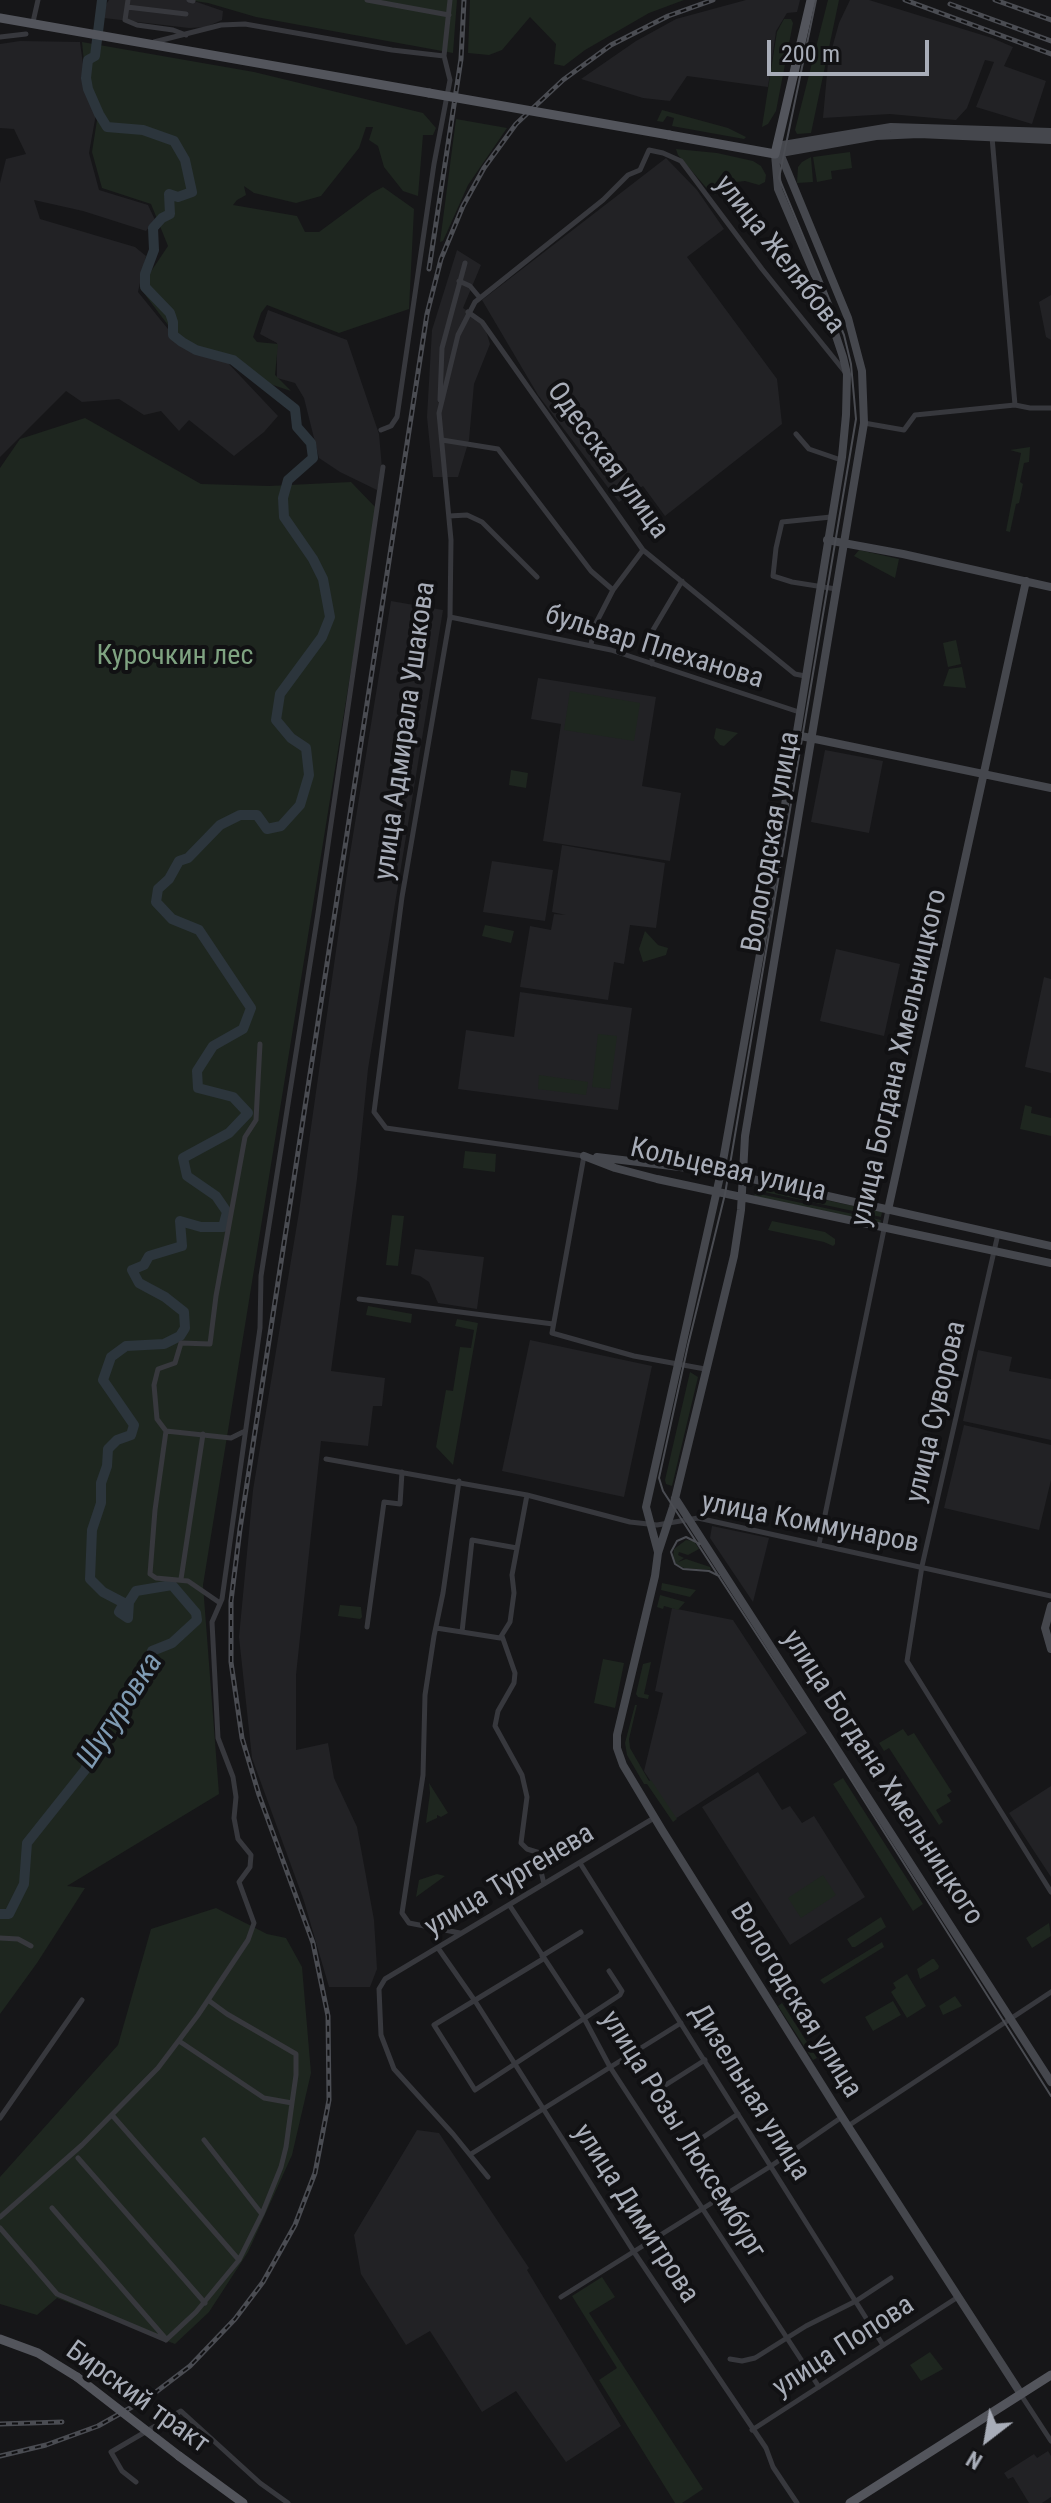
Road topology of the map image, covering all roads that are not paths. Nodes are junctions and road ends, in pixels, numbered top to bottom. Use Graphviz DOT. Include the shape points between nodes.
graph roads {
  1 [pos="38,0"];
  2 [pos="367,0"];
  3 [pos="450,0"];
  4 [pos="811,0"];
  5 [pos="127,4"];
  6 [pos="186,14"];
  7 [pos="449,15"];
  8 [pos="0,18"];
  9 [pos="32,23"];
  10 [pos="26,34"];
  11 [pos="186,35"];
  12 [pos="0,37"];
  13 [pos="147,43"];
  14 [pos="444,56"];
  15 [pos="1051,132"];
  16 [pos="992,137"];
  17 [pos="1051,140"];
  18 [pos="778,151"];
  19 [pos="465,263"];
  20 [pos="459,281"];
  21 [pos="480,298"];
  22 [pos="468,312"];
  23 [pos="847,374"];
  24 [pos="1015,405"];
  25 [pos="1051,408"];
  26 [pos="439,413"];
  27 [pos="864,423"];
  28 [pos="381,430"];
  29 [pos="796,434"];
  30 [pos="442,440"];
  31 [pos="841,460"];
  32 [pos="383,467"];
  33 [pos="449,516"];
  34 [pos="831,517"];
  35 [pos="827,540"];
  36 [pos="844,543"];
  37 [pos="643,550"];
  38 [pos="537,577"];
  39 [pos="682,581"];
  40 [pos="1026,581"];
  41 [pos="819,586"];
  42 [pos="1051,587"];
  43 [pos="836,589"];
  44 [pos="613,590"];
  45 [pos="450,617"];
  46 [pos="591,645"];
  47 [pos="652,664"];
  48 [pos="805,676"];
  49 [pos="800,708"];
  50 [pos="796,735"];
  51 [pos="812,738"];
  52 [pos="985,773"];
  53 [pos="1051,788"];
  54 [pos="260,1044"];
  55 [pos="374,1112"];
  56 [pos="584,1156"];
  57 [pos="721,1172"];
  58 [pos="741,1177"];
  59 [pos="717,1192"];
  60 [pos="740,1197"];
  61 [pos="888,1210"];
  62 [pos="884,1228"];
  63 [pos="998,1234"];
  64 [pos="1051,1246"];
  65 [pos="993,1250"];
  66 [pos="1051,1263"];
  67 [pos="359,1299"];
  68 [pos="553,1324"];
  69 [pos="677,1365"];
  70 [pos="705,1369"];
  71 [pos="166,1431"];
  72 [pos="245,1431"];
  73 [pos="203,1434"];
  74 [pos="326,1459"];
  75 [pos="402,1472"];
  76 [pos="459,1481"];
  77 [pos="527,1495"];
  78 [pos="675,1498"];
  79 [pos="688,1518"];
  80 [pos="668,1524"];
  81 [pos="650,1525"];
  82 [pos="819,1544"];
  83 [pos="517,1548"];
  84 [pos="658,1553"];
  85 [pos="922,1566"];
  86 [pos="181,1579"];
  87 [pos="1051,1596"];
  88 [pos="220,1603"];
  89 [pos="1051,1606"];
  90 [pos="367,1627"];
  91 [pos="436,1628"];
  92 [pos="462,1632"];
  93 [pos="502,1636"];
  94 [pos="1051,1649"];
  95 [pos="655,1817"];
  96 [pos="580,1863"];
  97 [pos="544,1884"];
  98 [pos="1051,1892"];
  99 [pos="510,1906"];
  100 [pos="581,1932"];
  101 [pos="461,1934"];
  102 [pos="0,1938"];
  103 [pos="31,1946"];
  104 [pos="438,1948"];
  105 [pos="542,1958"];
  106 [pos="609,1971"];
  107 [pos="1051,1992"];
  108 [pos="82,2000"];
  109 [pos="208,2000"];
  110 [pos="475,2001"];
  111 [pos="1011,2018"];
  112 [pos="585,2020"];
  113 [pos="681,2023"];
  114 [pos="178,2041"];
  115 [pos="705,2060"];
  116 [pos="513,2063"];
  117 [pos="610,2067"];
  118 [pos="1051,2082"];
  119 [pos="664,2086"];
  120 [pos="292,2103"];
  121 [pos="544,2109"];
  122 [pos="738,2114"];
  123 [pos="112,2115"];
  124 [pos="842,2117"];
  125 [pos="0,2118"];
  126 [pos="848,2126"];
  127 [pos="702,2138"];
  128 [pos="204,2140"];
  129 [pos="471,2154"];
  130 [pos="78,2158"];
  131 [pos="771,2166"];
  132 [pos="488,2177"];
  133 [pos="52,2208"];
  134 [pos="704,2208"];
  135 [pos="262,2214"];
  136 [pos="0,2217"];
  137 [pos="0,2228"];
  138 [pos="634,2252"];
  139 [pos="239,2260"];
  140 [pos="891,2278"];
  141 [pos="561,2297"];
  142 [pos="958,2297"];
  143 [pos="856,2301"];
  144 [pos="205,2303"];
  145 [pos="787,2338"];
  146 [pos="0,2339"];
  147 [pos="166,2340"];
  148 [pos="883,2345"];
  149 [pos="730,2359"];
  150 [pos="1051,2375"];
  151 [pos="819,2387"];
  152 [pos="1021,2394"];
  153 [pos="752,2430"];
  154 [pos="1051,2441"];
  155 [pos="136,2482"];
  156 [pos="243,2503"];
  157 [pos="288,2503"];
  158 [pos="797,2503"];
  159 [pos="850,2503"];
  1 -- 9 [label="street"];
  2 -- 7 [label="street"];
  3 -- 7 [label="street"];
  4 -- 18 [label="main road, Вологодская улица"];
  5 -- 6 [label="street"];
  5 -- 11 [label="street" via="125,20"];
  7 -- 14 [label="street"];
  8 -- 9 [label="main road"];
  9 -- 13 [label="main road"];
  10 -- 12 [label="street"];
  11 -- 13 [label="street"];
  11 -- 14 [label="street" via="245,24"];
  13 -- 18 [label="main road, bridge"];
  14 -- 28 [label="street" via="450,80 397,417"];
  15 -- 18 [label="main road" via="891,127"];
  16 -- 17 [label="main road"];
  16 -- 18 [label="main road" via="876,136"];
  16 -- 24 [label="street"];
  18 -- 23 [label="main road, Вологодская улица" via="778,189 835,328"];
  18 -- 27 [label="main road, Вологодская улица" via="848,318 862,371"];
  19 -- 20 [label="street"];
  20 -- 21 [label="street"];
  20 -- 26 [label="street" via="442,348"];
  21 -- 22 [label="street"];
  21 -- 23 [label="street, улица Желябова" via="640,170 649,150 681,161"];
  22 -- 26 [label="street, улица Адмирала Ушакова"];
  22 -- 37 [label="street, Одесская улица" via="482,322"];
  23 -- 31 [label="main road, Вологодская улица"];
  24 -- 25 [label="street"];
  24 -- 27 [label="street" via="915,415 904,430"];
  26 -- 30 [label="street, улица Адмирала Ушакова"];
  27 -- 36 [label="main road, Вологодская улица"];
  29 -- 31 [label="street" via="809,449"];
  30 -- 33 [label="street, улица Адмирала Ушакова"];
  30 -- 44 [label="street" via="498,449 591,571"];
  31 -- 34 [label="main road, Вологодская улица"];
  32 -- 72 [label="street" via="261,1276 260,1328"];
  33 -- 38 [label="street" via="467,515 482,522"];
  33 -- 45 [label="street, улица Адмирала Ушакова"];
  34 -- 35 [label="main road, Вологодская улица"];
  34 -- 41 [label="street" via="782,522 776,548 773,576"];
  35 -- 36 [label="main road"];
  35 -- 41 [label="main road, Вологодская улица"];
  36 -- 40 [label="main road"];
  36 -- 43 [label="main road, Вологодская улица"];
  37 -- 39 [label="street, Одесская улица"];
  37 -- 44 [label="street"];
  39 -- 47 [label="street" via="653,630"];
  39 -- 48 [label="street, Одесская улица" via="795,674"];
  40 -- 42 [label="main road"];
  40 -- 52 [label="main road, улица Богдана Хмельницкого"];
  41 -- 43 [label="street"];
  41 -- 48 [label="main road, Вологодская улица"];
  43 -- 51 [label="main road, Вологодская улица"];
  44 -- 46 [label="street"];
  45 -- 46 [label="street, бульвар Плеханова"];
  45 -- 55 [label="street, улица Адмирала Ушакова" via="402,897"];
  46 -- 47 [label="street, бульвар Плеханова"];
  47 -- 49 [label="street, бульвар Плеханова"];
  48 -- 49 [label="main road, Вологодская улица"];
  49 -- 50 [label="main road, Вологодская улица"];
  50 -- 51 [label="main road"];
  50 -- 57 [label="main road, Вологодская улица"];
  51 -- 52 [label="main road"];
  51 -- 58 [label="main road, Вологодская улица"];
  52 -- 53 [label="main road"];
  52 -- 61 [label="main road, улица Богдана Хмельницкого"];
  54 -- 71 [label="street" via="256,1120 245,1137 210,1344 181,1343 175,1363 156,1372 155,1409"];
  55 -- 56 [label="street, Кольцевая улица" via="386,1128"];
  56 -- 57 [label="main road, Кольцевая улица"];
  56 -- 59 [label="main road, Кольцевая улица"];
  56 -- 68 [label="street"];
  57 -- 58 [label="main road, Кольцевая улица"];
  57 -- 59 [label="main road, Вологодская улица"];
  58 -- 60 [label="main road, Вологодская улица"];
  58 -- 61 [label="main road, Кольцевая улица"];
  59 -- 60 [label="main road, Кольцевая улица"];
  59 -- 69 [label="main road, Вологодская улица"];
  60 -- 62 [label="main road, Кольцевая улица"];
  60 -- 70 [label="main road, Вологодская улица" via="734,1256"];
  61 -- 62 [label="street, улица Богдана Хмельницкого"];
  61 -- 63 [label="main road, Кольцевая улица"];
  62 -- 65 [label="main road, Кольцевая улица"];
  62 -- 82 [label="street, улица Богдана Хмельницкого"];
  63 -- 64 [label="main road, Кольцевая улица"];
  63 -- 65 [label="street, улица Суворова"];
  65 -- 66 [label="main road, Кольцевая улица"];
  65 -- 85 [label="street, улица Суворова"];
  67 -- 68 [label="street"];
  68 -- 69 [label="street" via="552,1333"];
  69 -- 70 [label="street"];
  69 -- 81 [label="main road, Вологодская улица" via="646,1507"];
  70 -- 78 [label="main road, Вологодская улица"];
  71 -- 73 [label="street"];
  71 -- 86 [label="street" via="150,1570 156,1578"];
  72 -- 73 [label="street" via="231,1438"];
  72 -- 88 [label="street"];
  73 -- 86 [label="street"];
  74 -- 75 [label="street, улица Коммунаров"];
  75 -- 76 [label="street, улица Коммунаров"];
  75 -- 90 [label="street" via="400,1504 384,1502"];
  76 -- 77 [label="street, улица Коммунаров"];
  76 -- 91 [label="street"];
  77 -- 81 [label="street, улица Коммунаров"];
  77 -- 83 [label="street"];
  78 -- 79 [label="main road, улица Богдана Хмельницкого"];
  78 -- 80 [label="main road, Вологодская улица"];
  79 -- 80 [label="street, улица Коммунаров"];
  79 -- 82 [label="street, улица Коммунаров"];
  79 -- 111 [label="main road, улица Богдана Хмельницкого"];
  80 -- 81 [label="street, улица Коммунаров"];
  80 -- 84 [label="main road, Вологодская улица"];
  81 -- 84 [label="main road, Вологодская улица"];
  82 -- 85 [label="street, улица Коммунаров"];
  83 -- 92 [label="street" via="472,1540"];
  83 -- 93 [label="street" via="510,1622"];
  84 -- 95 [label="main road, Вологодская улица" via="617,1735 623,1765"];
  85 -- 87 [label="street, улица Коммунаров"];
  85 -- 98 [label="street, улица Суворова" via="907,1661"];
  86 -- 88 [label="street"];
  88 -- 109 [label="street" via="211,1632 218,1738 233,1777 238,1839 251,1855 239,1882 254,1923"];
  89 -- 94 [label="main road" via="1045,1628"];
  91 -- 92 [label="street"];
  91 -- 101 [label="street" via="425,1695 423,1775 402,1913 409,1923"];
  92 -- 93 [label="street"];
  93 -- 97 [label="street" via="515,1673 495,1726 522,1775 527,1797 521,1843 540,1853"];
  95 -- 96 [label="street, улица Тургенева"];
  95 -- 124 [label="main road, Вологодская улица"];
  96 -- 97 [label="street, улица Тургенева"];
  96 -- 113 [label="street, Дизельная улица"];
  97 -- 99 [label="street, улица Тургенева"];
  99 -- 101 [label="street, улица Тургенева"];
  99 -- 105 [label="street, улица Розы Люксембург"];
  100 -- 105 [label="street"];
  101 -- 104 [label="street, улица Тургенева"];
  102 -- 103 [label="street"];
  104 -- 110 [label="street, улица Димитрова"];
  104 -- 129 [label="street, улица Тургенева" via="385,1979 379,1989 381,2035 394,2069"];
  105 -- 110 [label="street"];
  105 -- 112 [label="street, улица Розы Люксембург"];
  106 -- 112 [label="street" via="622,1991"];
  107 -- 111 [label="street"];
  108 -- 125 [label="street"];
  109 -- 114 [label="street"];
  109 -- 120 [label="street" via="296,2054"];
  110 -- 116 [label="street, улица Димитрова"];
  110 -- 116 [label="street" via="434,2025 475,2090"];
  111 -- 118 [label="main road, улица Богдана Хмельницкого"];
  111 -- 126 [label="street"];
  112 -- 116 [label="street"];
  112 -- 117 [label="street, улица Розы Люксембург"];
  113 -- 115 [label="street, Дизельная улица"];
  113 -- 117 [label="street"];
  114 -- 120 [label="street" via="264,2098"];
  114 -- 123 [label="street"];
  115 -- 119 [label="street"];
  115 -- 122 [label="street, Дизельная улица"];
  116 -- 121 [label="street, улица Димитрова"];
  117 -- 121 [label="street"];
  117 -- 134 [label="street, улица Розы Люксембург"];
  120 -- 135 [label="street" via="286,2147"];
  121 -- 129 [label="street"];
  121 -- 138 [label="street, улица Димитрова"];
  122 -- 127 [label="street"];
  122 -- 131 [label="street, Дизельная улица"];
  123 -- 136 [label="street"];
  123 -- 139 [label="street"];
  124 -- 126 [label="main road, Вологодская улица"];
  124 -- 131 [label="street"];
  126 -- 142 [label="main road, Вологодская улица"];
  128 -- 135 [label="street"];
  129 -- 132 [label="street"];
  130 -- 144 [label="street"];
  131 -- 134 [label="street"];
  131 -- 143 [label="street, Дизельная улица"];
  133 -- 147 [label="street"];
  134 -- 138 [label="street"];
  134 -- 145 [label="street, улица Розы Люксембург"];
  135 -- 139 [label="street"];
  137 -- 147 [label="street" via="57,2294"];
  138 -- 141 [label="street"];
  138 -- 153 [label="street, улица Димитрова"];
  139 -- 144 [label="street"];
  140 -- 143 [label="street"];
  142 -- 148 [label="street, улица Попова"];
  142 -- 152 [label="main road, Вологодская улица"];
  143 -- 145 [label="street"];
  143 -- 148 [label="street, Дизельная улица"];
  144 -- 147 [label="street"];
  145 -- 149 [label="street" via="755,2358"];
  145 -- 151 [label="street, улица Розы Люксембург"];
  146 -- 156 [label="main road, Бирский тракт, bridge" via="38,2353 77,2377"];
  148 -- 151 [label="street, улица Попова"];
  150 -- 152 [label="main road"];
  151 -- 153 [label="street, улица Попова"];
  152 -- 154 [label="street, Вологодская улица"];
  152 -- 159 [label="main road"];
  153 -- 158 [label="street, улица Димитрова"];
  155 -- 157 [label="street" via="111,2452 181,2411"];
}
